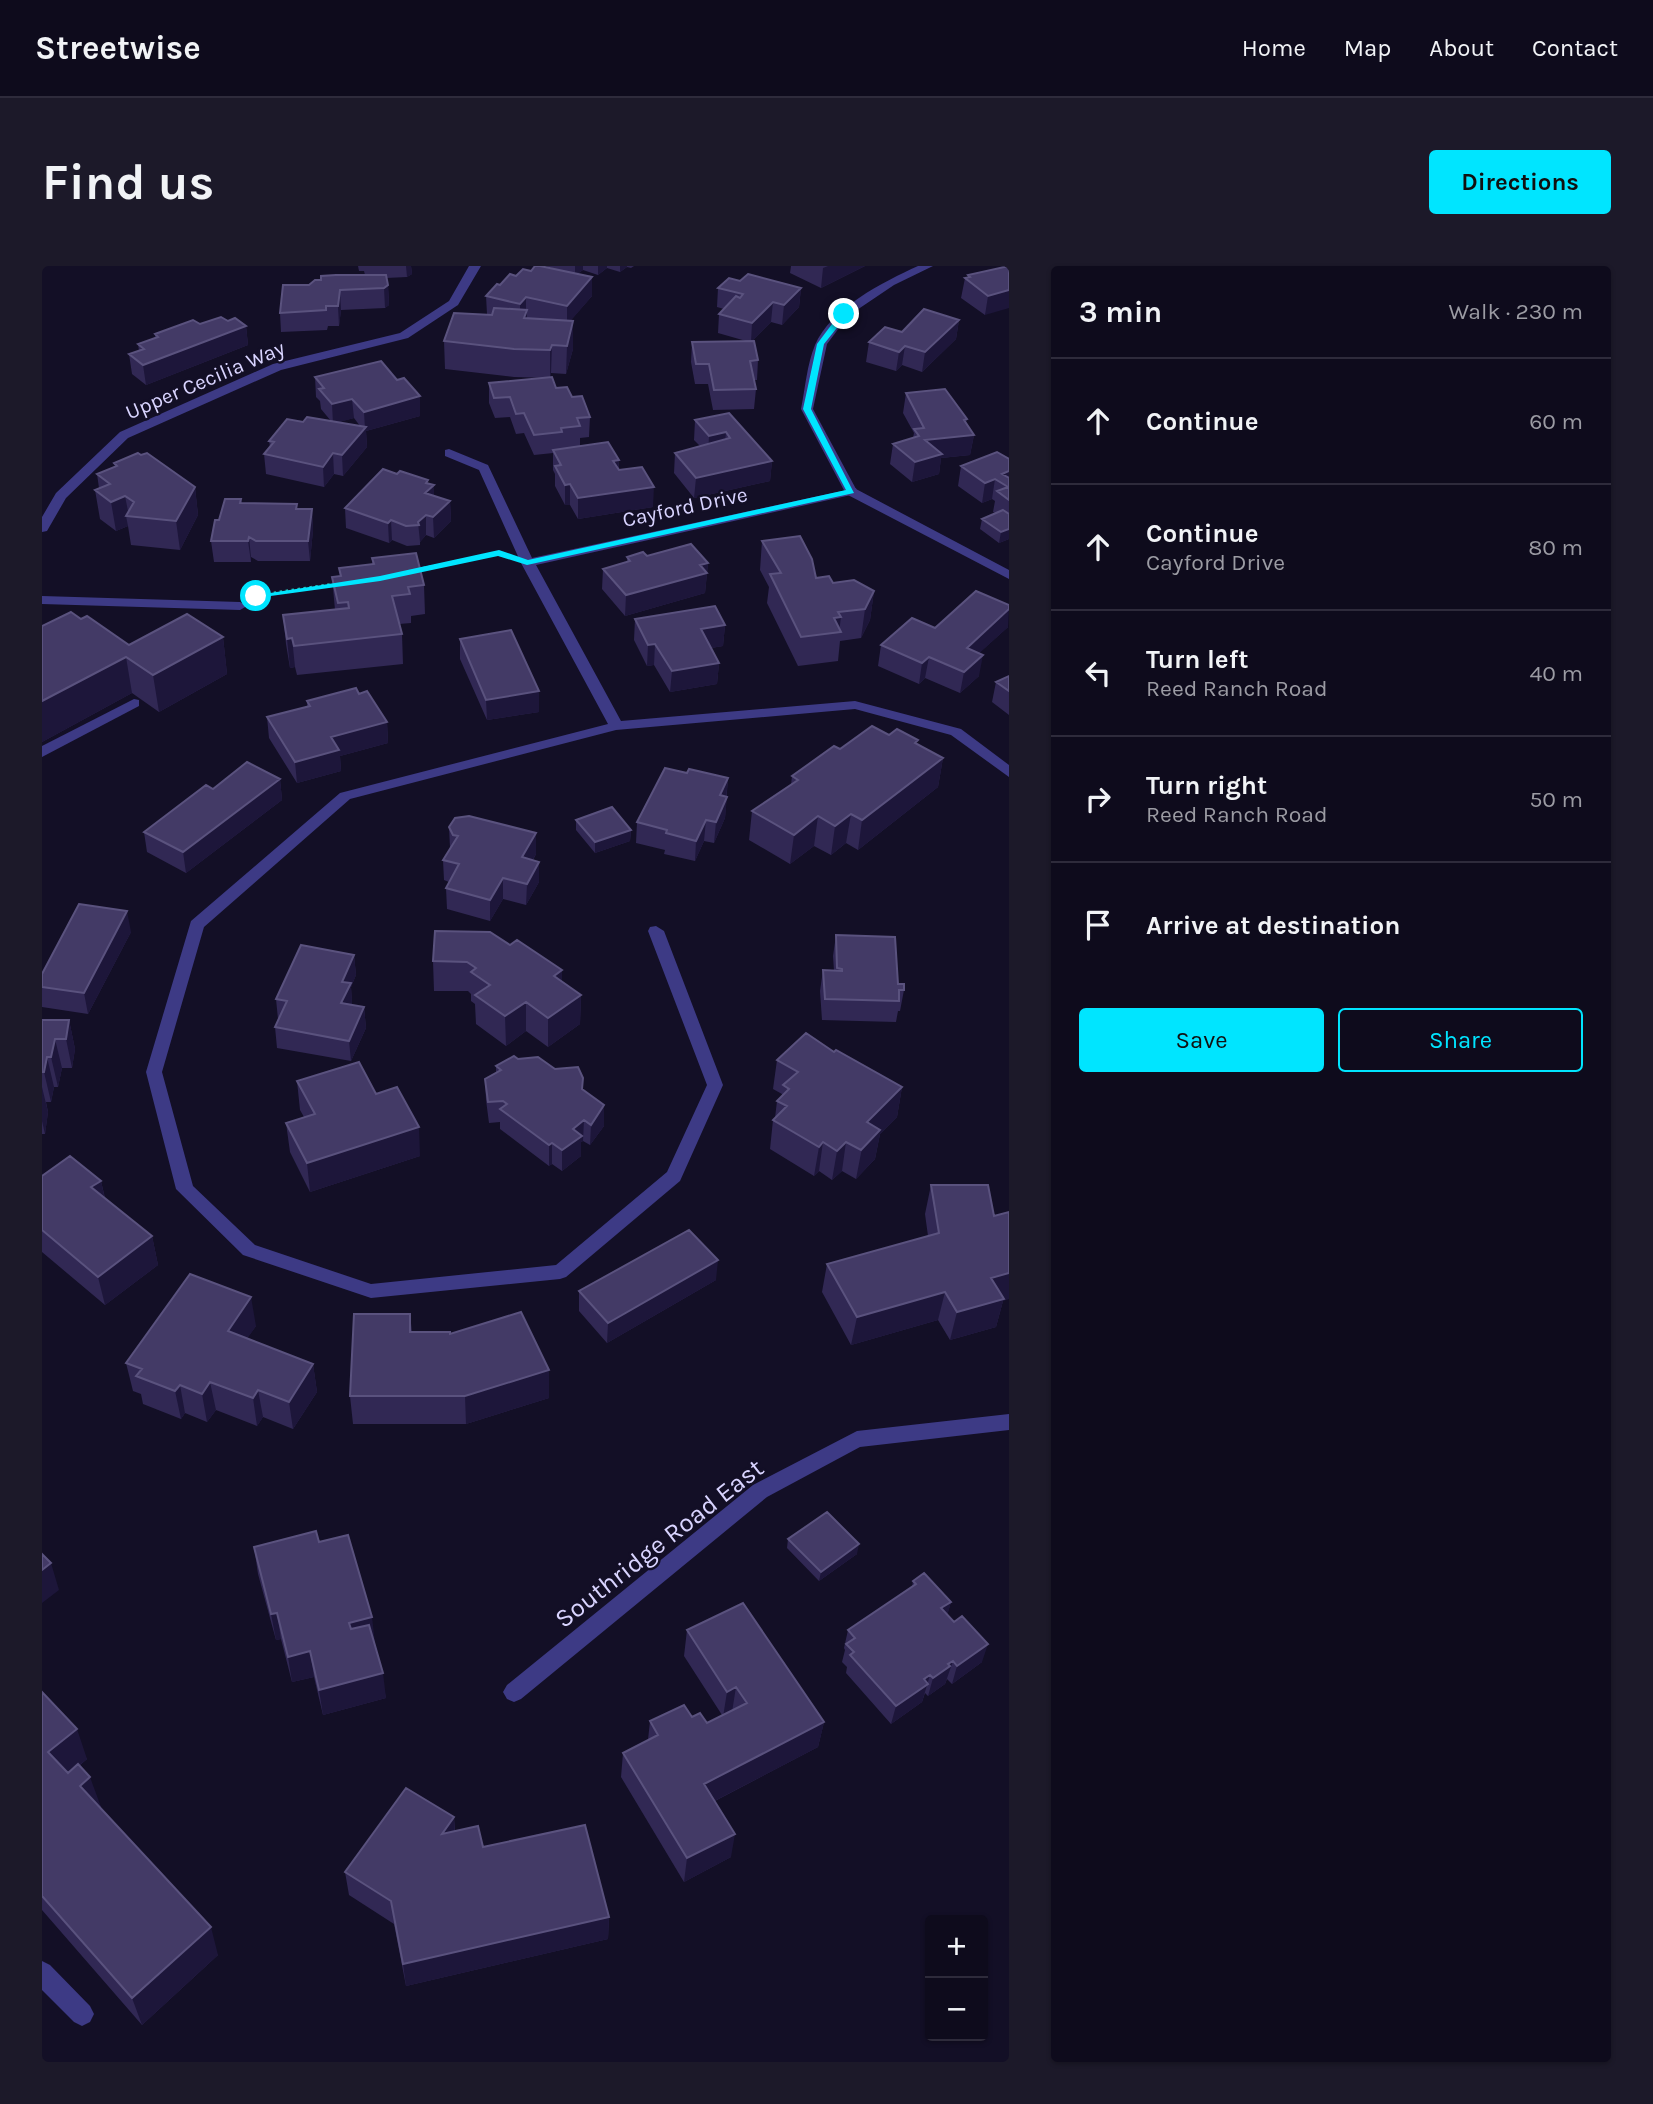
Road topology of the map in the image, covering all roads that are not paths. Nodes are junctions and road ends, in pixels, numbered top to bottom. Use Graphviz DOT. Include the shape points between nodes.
graph roads {
  1 [pos="475,266"];
  2 [pos="927,266"];
  3 [pos="449,453"];
  4 [pos="851,491"];
  5 [pos="42,528"];
  6 [pos="527,563"];
  7 [pos="1009,575"];
  8 [pos="42,600"];
  9 [pos="240,606"];
  10 [pos="134,703"];
  11 [pos="616,726"];
  12 [pos="42,752"];
  13 [pos="1009,772"];
  14 [pos="656,931"];
  15 [pos="1009,1422"];
  16 [pos="514,1692"];
  17 [pos="42,1973"];
  18 [pos="82,2014"];
  1 -- 5 [label="street, Upper Cecilia Way" via="454,303 404,336 277,367 124,435 61,496"];
  2 -- 4 [label="street" via="890,283 844,314 821,344 807,409"];
  3 -- 6 [label="street" via="484,468"];
  4 -- 6 [label="street, Cayford Drive"];
  4 -- 7 [label="street"];
  6 -- 11 [label="street"];
  8 -- 9 [label="street"];
  10 -- 12 [label="street"];
  11 -- 13 [label="street" via="855,705 956,732"];
  11 -- 14 [label="street" via="345,796 197,925 154,1072 186,1189 249,1250 371,1291 560,1272 674,1176 715,1085"];
  15 -- 16 [label="street, Southridge Road East" via="857,1439 760,1491"];
  17 -- 18 [label="street"];
}
